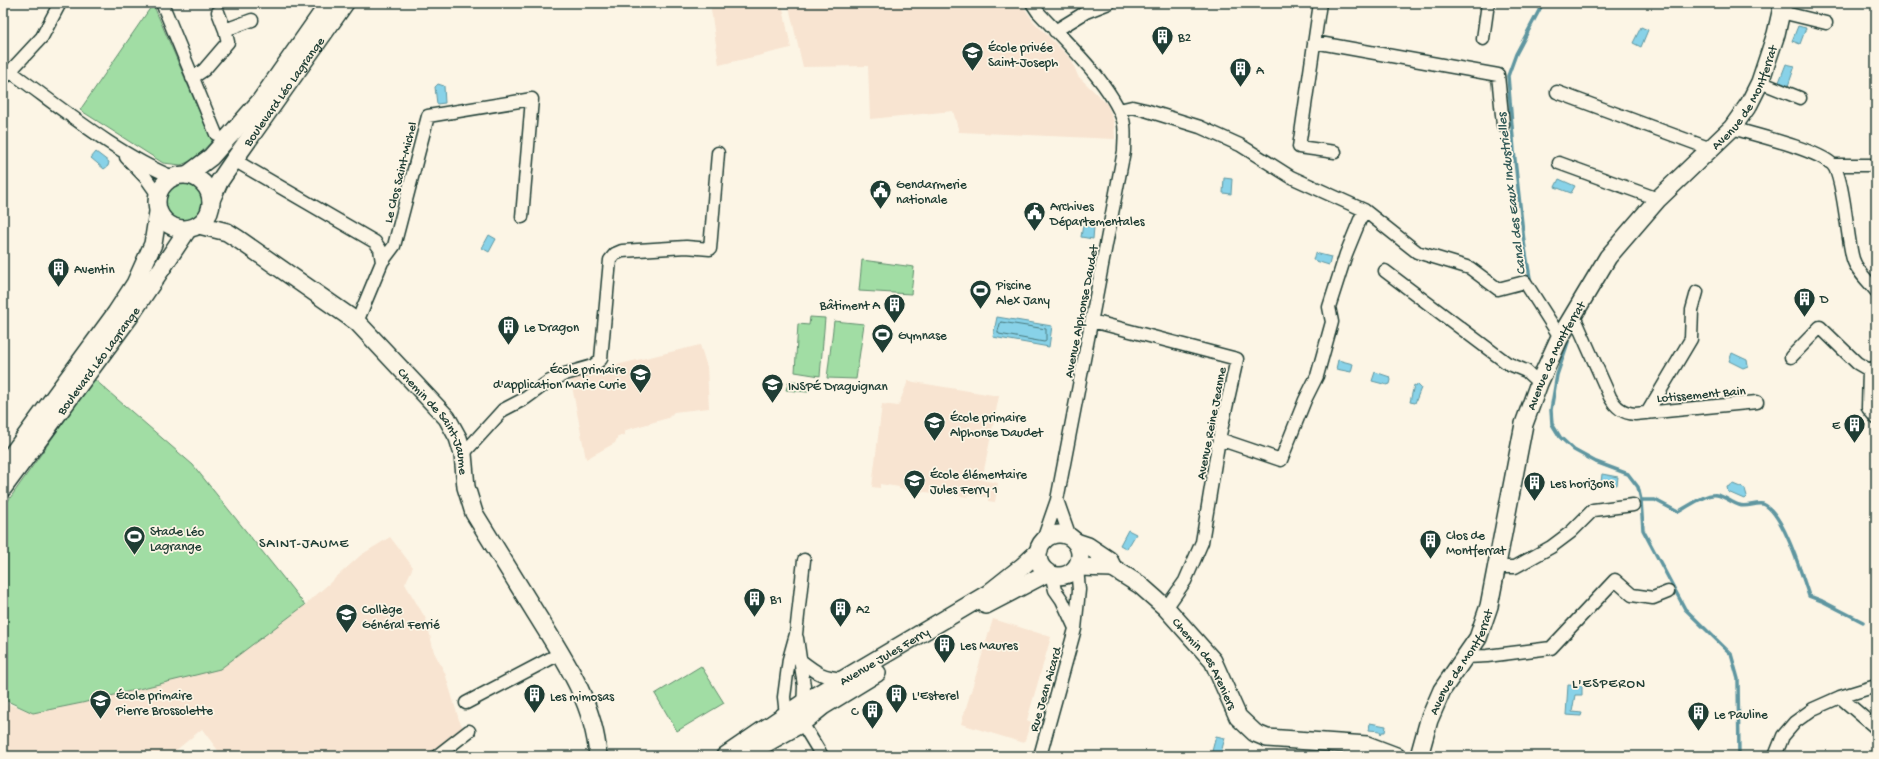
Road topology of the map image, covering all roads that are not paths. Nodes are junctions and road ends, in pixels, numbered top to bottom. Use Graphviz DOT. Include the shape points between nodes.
graph roads {
  1 [pos="60,3"];
  2 [pos="162,3"];
  3 [pos="329,3"];
  4 [pos="345,3"];
  5 [pos="1032,3"];
  6 [pos="1109,3"];
  7 [pos="1320,3"];
  8 [pos="1488,3"];
  9 [pos="1782,7"];
  10 [pos="218,12"];
  11 [pos="252,20"];
  12 [pos="1826,23"];
  13 [pos="225,30"];
  14 [pos="1055,30"];
  15 [pos="1483,39"];
  16 [pos="1314,42"];
  17 [pos="7,76"];
  18 [pos="192,78"];
  19 [pos="1760,82"];
  20 [pos="1557,92"];
  21 [pos="1800,98"];
  22 [pos="1119,110"];
  23 [pos="1503,126"];
  24 [pos="1732,128"];
  25 [pos="216,134"];
  26 [pos="115,146"];
  27 [pos="1711,149"];
  28 [pos="1335,152"];
  29 [pos="718,153"];
  30 [pos="234,160"];
  31 [pos="1559,163"];
  32 [pos="1833,165"];
  33 [pos="1876,165"];
  34 [pos="180,176"];
  35 [pos="158,195"];
  36 [pos="1658,199"];
  37 [pos="211,202"];
  38 [pos="1364,210"];
  39 [pos="158,212"];
  40 [pos="522,217"];
  41 [pos="194,227"];
  42 [pos="238,239"];
  43 [pos="382,262"];
  44 [pos="1385,271"];
  45 [pos="1876,291"];
  46 [pos="1697,292"];
  47 [pos="1092,321"];
  48 [pos="357,322"];
  49 [pos="1565,328"];
  50 [pos="1791,357"];
  51 [pos="1872,368"];
  52 [pos="1539,383"];
  53 [pos="1757,402"];
  54 [pos="1647,412"];
  55 [pos="1876,418"];
  56 [pos="1220,439"];
  57 [pos="463,454"];
  58 [pos="3,467"];
  59 [pos="3,488"];
  60 [pos="1057,500"];
  61 [pos="1633,505"];
  62 [pos="1073,539"];
  63 [pos="1040,547"];
  64 [pos="804,560"];
  65 [pos="1077,567"];
  66 [pos="1497,567"];
  67 [pos="1114,568"];
  68 [pos="1051,579"];
  69 [pos="1668,592"];
  70 [pos="1166,608"];
  71 [pos="1075,629"];
  72 [pos="796,634"];
  73 [pos="561,653"];
  74 [pos="1466,657"];
  75 [pos="800,660"];
  76 [pos="844,679"];
  77 [pos="1876,686"];
  78 [pos="1840,697"];
  79 [pos="466,703"];
  80 [pos="803,703"];
  81 [pos="786,715"];
  82 [pos="802,723"];
  83 [pos="1876,728"];
  84 [pos="469,731"];
  85 [pos="437,756"];
  86 [pos="598,756"];
  87 [pos="725,756"];
  88 [pos="743,756"];
  89 [pos="822,756"];
  90 [pos="1040,756"];
  91 [pos="1396,756"];
  92 [pos="1419,756"];
  93 [pos="1776,756"];
  1 -- 17 [label="street" via="42,37"];
  2 -- 18 [label="street"];
  3 -- 34 [label="street, Boulevard Léo Lagrange" via="261,100 211,157"];
  4 -- 30 [label="street, Boulevard Léo Lagrange"];
  5 -- 14 [label="street, Avenue Alphonse Daudet"];
  6 -- 14 [label="street" via="1086,12"];
  7 -- 16 [label="street"];
  8 -- 15 [label="street"];
  9 -- 12 [label="street"];
  9 -- 19 [label="street, Avenue de Montferrat"];
  10 -- 13 [label="street"];
  11 -- 13 [label="street"];
  13 -- 18 [label="street" via="228,42 204,70"];
  14 -- 22 [label="street, Avenue Alphonse Daudet" via="1101,82"];
  16 -- 23 [label="street" via="1498,75"];
  16 -- 28 [label="street" via="1299,147"];
  17 -- 26 [label="street"];
  18 -- 25 [label="street"];
  19 -- 21 [label="street"];
  19 -- 24 [label="street, Avenue de Montferrat" via="1749,104"];
  20 -- 27 [label="street"];
  22 -- 38 [label="street" via="1132,107 1200,126 1240,145 1291,177"];
  22 -- 47 [label="street, Avenue Alphonse Daudet" via="1123,121 1124,151"];
  24 -- 27 [label="street, Avenue de Montferrat"];
  24 -- 32 [label="street" via="1812,153"];
  26 -- 34 [label="street" via="154,168"];
  26 -- 35 [label="street" via="146,178"];
  27 -- 36 [label="street, Avenue de Montferrat"];
  29 -- 57 [label="street" via="710,249 672,248 622,251 615,254 610,260 601,359 593,366 548,382 503,410"];
  30 -- 37 [label="street, Boulevard Léo Lagrange" via="219,182"];
  30 -- 43 [label="street" via="375,242 382,254"];
  31 -- 36 [label="street"];
  32 -- 33 [label="street"];
  32 -- 45 [label="street" via="1840,184 1853,260"];
  34 -- 35 [label="street" via="161,187"];
  34 -- 37 [label="street" via="196,178 204,183"];
  35 -- 39 [label="street"];
  36 -- 49 [label="street, Avenue de Montferrat" via="1608,257"];
  37 -- 41 [label="street" via="208,214"];
  37 -- 42 [label="street"];
  38 -- 49 [label="street, Lotissement Bain" via="1417,252 1470,268 1498,289 1525,282"];
  38 -- 56 [label="street" via="1329,307 1332,322 1318,376 1305,400 1282,460"];
  39 -- 41 [label="street" via="170,226 179,229"];
  39 -- 58 [label="street, Boulevard Léo Lagrange" via="153,244 135,284"];
  40 -- 43 [label="street, Le Clos Saint-Michel" via="532,99 428,116 394,246"];
  41 -- 42 [label="street" via="216,228"];
  41 -- 59 [label="street, Boulevard Léo Lagrange"];
  42 -- 48 [label="street, Chemin de Saint-Jaume"];
  43 -- 48 [label="street"];
  44 -- 52 [label="street" via="1507,362 1526,371"];
  46 -- 54 [label="street, Lotissement Bain" via="1692,310 1691,339"];
  47 -- 56 [label="street, Avenue Reine Jeanne" via="1237,359"];
  47 -- 60 [label="street, Avenue Alphonse Daudet"];
  48 -- 57 [label="street, Chemin de Saint-Jaume" via="447,418"];
  49 -- 52 [label="street, Avenue de Montferrat"];
  49 -- 54 [label="street, Lotissement Bain" via="1614,404 1627,413"];
  50 -- 51 [label="street" via="1820,327 1857,363"];
  51 -- 55 [label="street" via="1868,408"];
  52 -- 66 [label="street, Avenue de Montferrat" via="1524,424"];
  53 -- 54 [label="street, Lotissement Bain"];
  56 -- 70 [label="street, Avenue Reine Jeanne" via="1202,542 1185,581"];
  57 -- 73 [label="street, Chemin de Saint-Jaume" via="466,487 474,513"];
  60 -- 62 [label="street"];
  60 -- 63 [label="street, Avenue Alphonse Daudet"];
  61 -- 66 [label="street" via="1593,510 1571,532 1550,547 1515,567"];
  62 -- 63 [label="street" via="1063,534 1055,534"];
  62 -- 65 [label="street" via="1080,554"];
  62 -- 67 [label="street, Chemin des Areniers" via="1109,560"];
  63 -- 68 [label="street" via="1038,559"];
  63 -- 76 [label="street, Avenue Jules Ferry" via="1023,566 989,593"];
  64 -- 72 [label="street"];
  65 -- 67 [label="street"];
  65 -- 68 [label="street" via="1065,576"];
  65 -- 71 [label="street, Rue Jean Aicard" via="1079,590"];
  66 -- 74 [label="street, Avenue de Montferrat" via="1478,638"];
  67 -- 70 [label="street, Chemin des Areniers" via="1140,585"];
  68 -- 71 [label="street"];
  68 -- 82 [label="street, Avenue Jules Ferry" via="1032,582 988,604 823,706"];
  69 -- 74 [label="street" via="1653,598 1632,596 1615,580 1551,648"];
  70 -- 91 [label="street, Chemin des Areniers" via="1212,661 1238,717 1256,734 1267,738 1367,745"];
  71 -- 90 [label="street, Rue Jean Aicard"];
  72 -- 75 [label="street"];
  72 -- 81 [label="street" via="789,659 784,697"];
  73 -- 79 [label="street"];
  73 -- 86 [label="street, Chemin de Saint-Jaume" via="590,715 596,735"];
  74 -- 92 [label="street, Avenue de Montferrat" via="1442,690 1429,720"];
  75 -- 76 [label="street" via="825,677"];
  75 -- 80 [label="street" via="804,686"];
  76 -- 80 [label="street, Avenue Jules Ferry"];
  77 -- 78 [label="street"];
  78 -- 83 [label="street"];
  78 -- 93 [label="street" via="1813,709 1795,722 1784,736"];
  80 -- 81 [label="street, Avenue Jules Ferry"];
  80 -- 82 [label="street"];
  81 -- 82 [label="street"];
  81 -- 87 [label="street, Avenue Jules Ferry"];
  82 -- 88 [label="street, Avenue Jules Ferry"];
  82 -- 89 [label="street"];
  84 -- 85 [label="street"];
}
